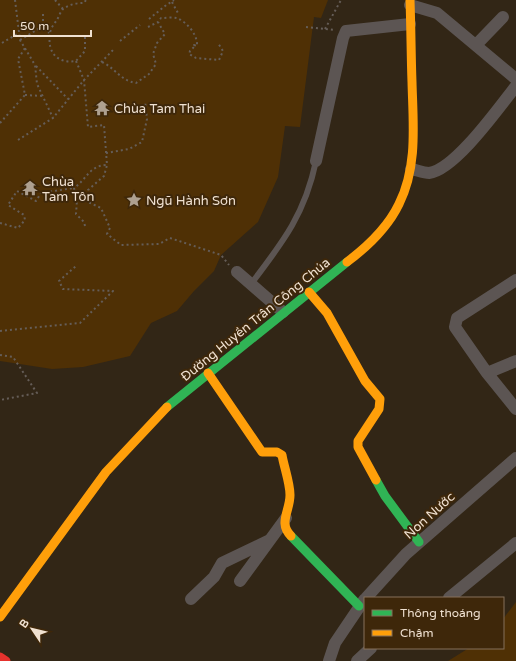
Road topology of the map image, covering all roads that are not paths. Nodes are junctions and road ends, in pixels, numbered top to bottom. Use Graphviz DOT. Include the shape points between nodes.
graph roads {
  1 [pos="410,2"];
  2 [pos="502,17"];
  3 [pos="410,24"];
  4 [pos="476,45"];
  5 [pos="516,79"];
  6 [pos="516,86"];
  7 [pos="316,161"];
  8 [pos="411,169"];
  9 [pos="237,272"];
  10 [pos="516,280"];
  11 [pos="251,284"];
  12 [pos="309,292"];
  13 [pos="283,312"];
  14 [pos="516,361"];
  15 [pos="208,373"];
  16 [pos="487,373"];
  17 [pos="516,409"];
  18 [pos="516,458"];
  19 [pos="286,518"];
  20 [pos="270,540"];
  21 [pos="419,542"];
  22 [pos="516,543"];
  23 [pos="240,581"];
  24 [pos="367,597"];
  25 [pos="450,597"];
  26 [pos="191,599"];
  27 [pos="363,601"];
  28 [pos="0,617"];
  29 [pos="370,649"];
  30 [pos="0,657"];
  31 [pos="6,661"];
  32 [pos="329,661"];
  33 [pos="357,661"];
  1 -- 3 [label="street, Đường Huyền Trân Công Chúa"];
  1 -- 4 [label="street" via="437,13"];
  2 -- 4 [label="street"];
  3 -- 7 [label="street" via="346,31"];
  3 -- 8 [label="street, Đường Huyền Trân Công Chúa" via="414,143"];
  4 -- 5 [label="street"];
  6 -- 8 [label="street" via="478,133 445,166 429,173"];
  7 -- 11 [label="lane" via="311,185 298,217 287,237"];
  8 -- 12 [label="street, Đường Huyền Trân Công Chúa" via="399,204 380,231 365,248"];
  9 -- 11 [label="street"];
  10 -- 16 [label="street" via="457,318 455,322 455,327"];
  11 -- 13 [label="street"];
  12 -- 13 [label="street, Đường Huyền Trân Công Chúa"];
  12 -- 21 [label="street" via="327,313 365,381 380,399 379,410 358,441 358,447 385,496"];
  13 -- 15 [label="street, Đường Huyền Trân Công Chúa"];
  14 -- 16 [label="street"];
  15 -- 19 [label="street" via="262,452 277,452 282,455 290,495"];
  15 -- 28 [label="street, Đường Huyền Trân Công Chúa" via="162,411 106,472"];
  16 -- 17 [label="street"];
  18 -- 21 [label="street, Non Nước"];
  19 -- 20 [label="street"];
  19 -- 27 [label="street" via="286,531"];
  20 -- 23 [label="street"];
  20 -- 26 [label="street" via="224,561 214,577"];
  21 -- 24 [label="street, Non Nước"];
  22 -- 25 [label="street"];
  27 -- 32 [label="street, Non Nước" via="335,643"];
  29 -- 33 [label="street"];
  30 -- 31 [label="street"];
}
